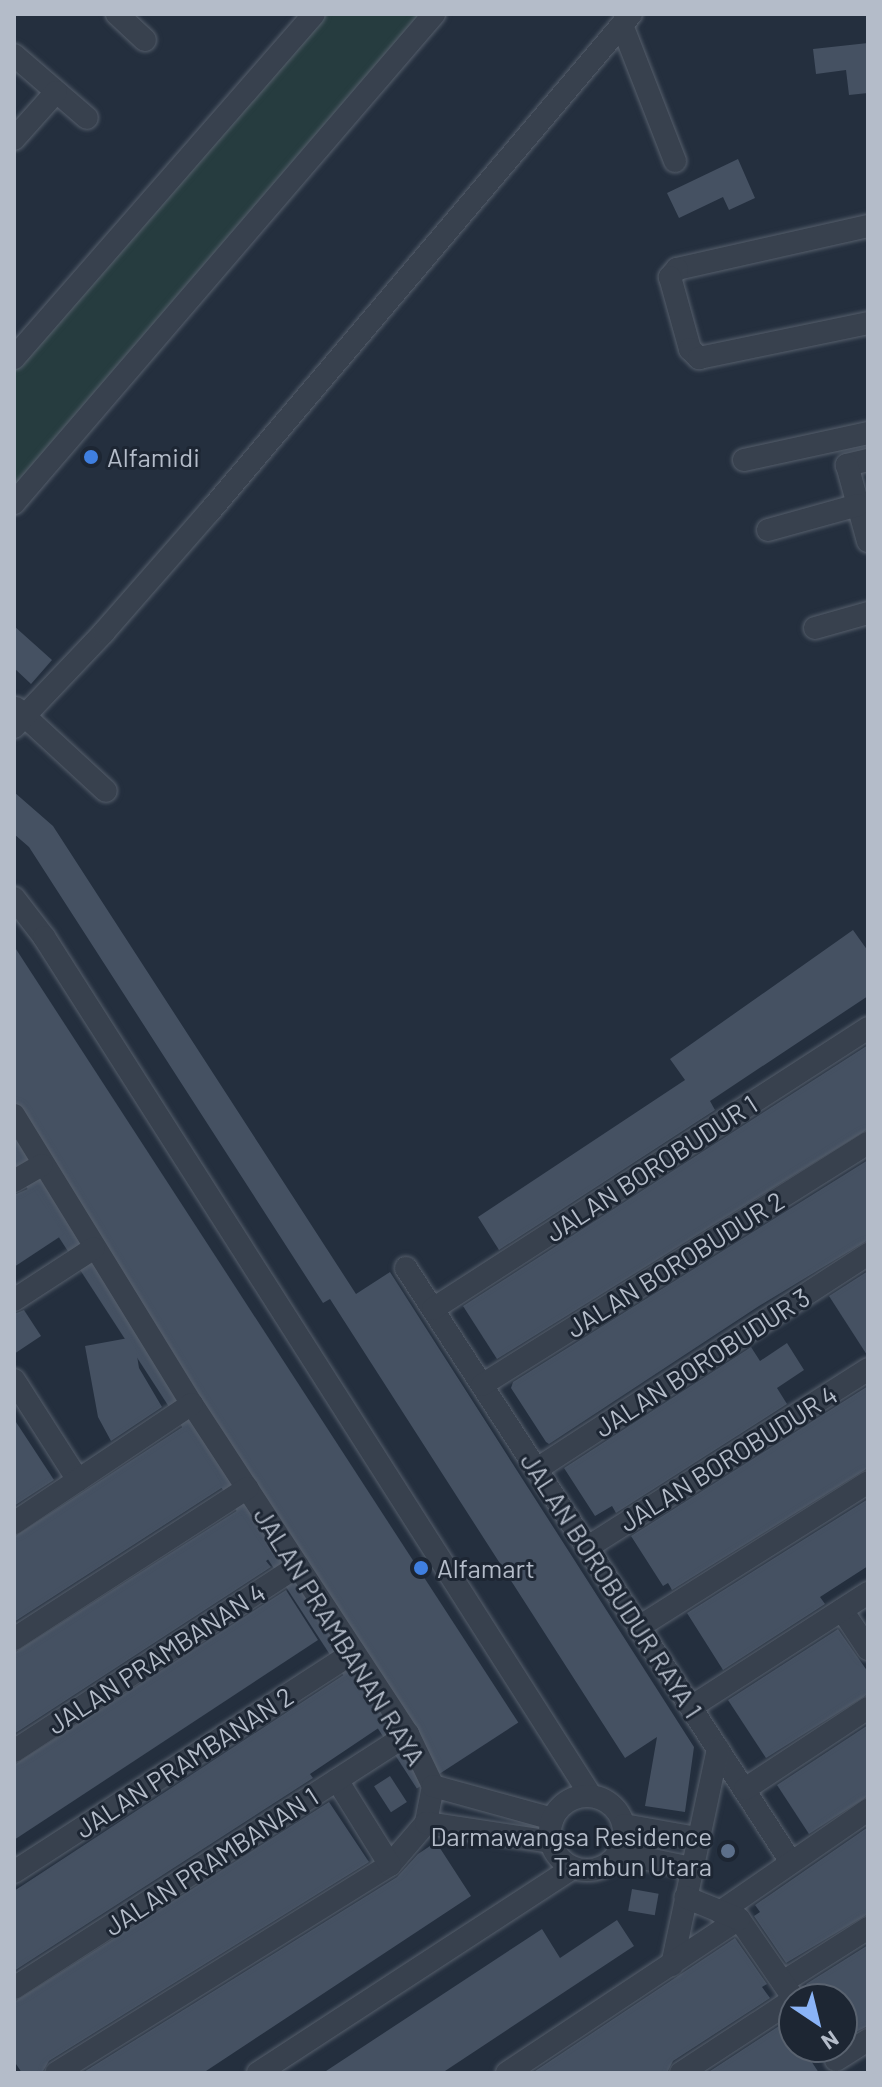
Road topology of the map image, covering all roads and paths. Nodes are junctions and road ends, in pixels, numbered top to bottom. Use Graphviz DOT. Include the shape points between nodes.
graph roads {
  1 [pos="117,14"];
  2 [pos="314,14"];
  3 [pos="434,14"];
  4 [pos="626,20"];
  5 [pos="145,40"];
  6 [pos="14,55"];
  7 [pos="56,92"];
  8 [pos="87,118"];
  9 [pos="14,139"];
  10 [pos="675,161"];
  11 [pos="868,226"];
  12 [pos="868,323"];
  13 [pos="14,358"];
  14 [pos="868,433"];
  15 [pos="744,460"];
  16 [pos="868,460"];
  17 [pos="14,503"];
  18 [pos="858,505"];
  19 [pos="768,530"];
  20 [pos="868,541"];
  21 [pos="868,613"];
  22 [pos="815,628"];
  23 [pos="17,716"];
  24 [pos="106,791"];
  25 [pos="14,898"];
  26 [pos="868,1028"];
  27 [pos="14,1115"];
  28 [pos="868,1143"];
  29 [pos="42,1165"];
  30 [pos="14,1181"];
  31 [pos="94,1248"];
  32 [pos="868,1254"];
  33 [pos="406,1268"];
  34 [pos="14,1300"];
  35 [pos="433,1309"];
  36 [pos="868,1369"];
  37 [pos="14,1380"];
  38 [pos="482,1385"];
  39 [pos="192,1404"];
  40 [pos="22,1408"];
  41 [pos="537,1469"];
  42 [pos="78,1480"];
  43 [pos="868,1482"];
  44 [pos="247,1488"];
  45 [pos="14,1523"];
  46 [pos="588,1547"];
  47 [pos="298,1566"];
  48 [pos="868,1593"];
  49 [pos="842,1610"];
  50 [pos="639,1627"];
  51 [pos="14,1639"];
  52 [pos="868,1649"];
  53 [pos="354,1652"];
  54 [pos="691,1707"];
  55 [pos="868,1708"];
  56 [pos="408,1734"];
  57 [pos="718,1749"];
  58 [pos="14,1751"];
  59 [pos="337,1780"];
  60 [pos="433,1786"];
  61 [pos="745,1789"];
  62 [pos="591,1796"];
  63 [pos="868,1810"];
  64 [pos="553,1819"];
  65 [pos="426,1823"];
  66 [pos="624,1825"];
  67 [pos="697,1838"];
  68 [pos="551,1842"];
  69 [pos="619,1853"];
  70 [pos="791,1862"];
  71 [pos="390,1865"];
  72 [pos="572,1868"];
  73 [pos="691,1868"];
  74 [pos="14,1872"];
  75 [pos="685,1897"];
  76 [pos="729,1915"];
  77 [pos="868,1928"];
  78 [pos="672,1965"];
  79 [pos="782,1983"];
  80 [pos="798,1983"];
  81 [pos="14,1988"];
  82 [pos="778,1999"];
  83 [pos="56,2073"];
  84 [pos="258,2073"];
  85 [pos="507,2073"];
  86 [pos="681,2073"];
  1 -- 5 [label="street"];
  2 -- 13 [label="street"];
  3 -- 17 [label="street"];
  4 -- 10 [label="street"];
  4 -- 23 [label="street" via="210,511 104,632"];
  6 -- 7 [label="street"];
  7 -- 8 [label="street"];
  7 -- 9 [label="street"];
  11 -- 12 [label="street" via="677,269 670,277 690,349 699,358"];
  14 -- 15 [label="street"];
  16 -- 18 [label="street" via="847,465"];
  18 -- 19 [label="street"];
  18 -- 20 [label="street"];
  21 -- 22 [label="street"];
  23 -- 24 [label="street"];
  25 -- 62 [label="street" via="44,937"];
  26 -- 35 [label="street, JALAN BOROBUDUR 1"];
  27 -- 29 [label="street, JALAN PRAMBANAN RAYA"];
  28 -- 38 [label="street, JALAN BOROBUDUR 2"];
  29 -- 30 [label="street"];
  29 -- 31 [label="street, JALAN PRAMBANAN RAYA"];
  31 -- 34 [label="street"];
  31 -- 39 [label="street, JALAN PRAMBANAN RAYA"];
  32 -- 41 [label="street, JALAN BOROBUDUR 3"];
  33 -- 35 [label="street, JALAN BOROBUDUR RAYA 1"];
  35 -- 38 [label="street, JALAN BOROBUDUR RAYA 1"];
  36 -- 46 [label="street, JALAN BOROBUDUR 4"];
  37 -- 40 [label="street"];
  38 -- 41 [label="street, JALAN BOROBUDUR RAYA 1"];
  39 -- 42 [label="street"];
  39 -- 44 [label="street, JALAN PRAMBANAN RAYA"];
  40 -- 42 [label="street"];
  41 -- 46 [label="street, JALAN BOROBUDUR RAYA 1"];
  42 -- 45 [label="street"];
  43 -- 50 [label="street"];
  44 -- 47 [label="street, JALAN PRAMBANAN RAYA"];
  44 -- 51 [label="street"];
  46 -- 50 [label="street, JALAN BOROBUDUR RAYA 1"];
  47 -- 53 [label="street, JALAN PRAMBANAN RAYA"];
  47 -- 58 [label="street, JALAN PRAMBANAN 4"];
  48 -- 49 [label="street"];
  49 -- 52 [label="street"];
  49 -- 54 [label="street"];
  50 -- 54 [label="street, JALAN BOROBUDUR RAYA 1"];
  53 -- 56 [label="street, JALAN PRAMBANAN RAYA"];
  53 -- 74 [label="street, JALAN PRAMBANAN 2"];
  54 -- 57 [label="street, JALAN BOROBUDUR RAYA 1"];
  55 -- 61 [label="street"];
  56 -- 59 [label="street, JALAN PRAMBANAN 1"];
  56 -- 60 [label="street, JALAN PRAMBANAN RAYA"];
  57 -- 61 [label="street, JALAN BOROBUDUR RAYA 1"];
  57 -- 67 [label="street"];
  59 -- 71 [label="street"];
  59 -- 81 [label="street, JALAN PRAMBANAN 1"];
  60 -- 64 [label="street"];
  60 -- 65 [label="street, JALAN PRAMBANAN RAYA"];
  61 -- 70 [label="street, JALAN BOROBUDUR RAYA 1"];
  62 -- 64 [label="street" via="568,1801"];
  62 -- 66 [label="street" via="612,1805"];
  63 -- 70 [label="street"];
  64 -- 68 [label="street"];
  65 -- 68 [label="street"];
  65 -- 71 [label="street, JALAN PRAMBANAN RAYA"];
  66 -- 67 [label="street"];
  66 -- 69 [label="street"];
  67 -- 73 [label="street"];
  68 -- 72 [label="street"];
  69 -- 72 [label="street" via="603,1867"];
  69 -- 73 [label="street"];
  70 -- 76 [label="street"];
  71 -- 83 [label="street, JALAN PRAMBANAN RAYA"];
  72 -- 84 [label="street"];
  73 -- 75 [label="street"];
  75 -- 76 [label="street"];
  75 -- 78 [label="street"];
  76 -- 78 [label="street"];
  76 -- 79 [label="street"];
  77 -- 80 [label="street"];
  78 -- 85 [label="street"];
  82 -- 86 [label="street"];
}
